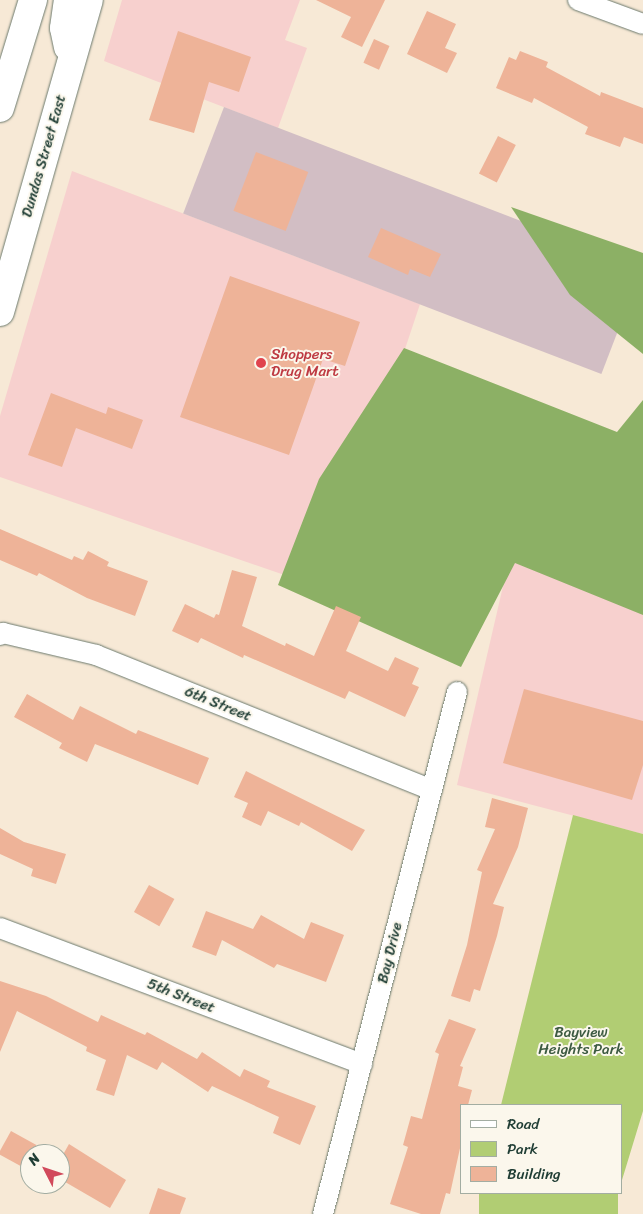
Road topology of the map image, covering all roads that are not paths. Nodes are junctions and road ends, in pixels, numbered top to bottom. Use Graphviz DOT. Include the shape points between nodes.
graph roads {
  1 [pos="33,0"];
  2 [pos="68,0"];
  3 [pos="89,0"];
  4 [pos="578,0"];
  5 [pos="643,24"];
  6 [pos="70,63"];
  7 [pos="0,108"];
  8 [pos="0,312"];
  9 [pos="0,635"];
  10 [pos="458,692"];
  11 [pos="431,790"];
  12 [pos="0,928"];
  13 [pos="362,1064"];
  14 [pos="322,1214"];
  1 -- 7 [label="main road"];
  2 -- 6 [label="main road" via="64,28"];
  3 -- 6 [label="main road, Dundas Street East"];
  4 -- 5 [label="street"];
  6 -- 8 [label="main road, Dundas Street East"];
  9 -- 11 [label="street, 6th Street" via="4,633 96,655"];
  10 -- 11 [label="street, Bay Drive"];
  11 -- 13 [label="street, Bay Drive"];
  12 -- 13 [label="street, 5th Street"];
  13 -- 14 [label="street, Bay Drive"];
}
